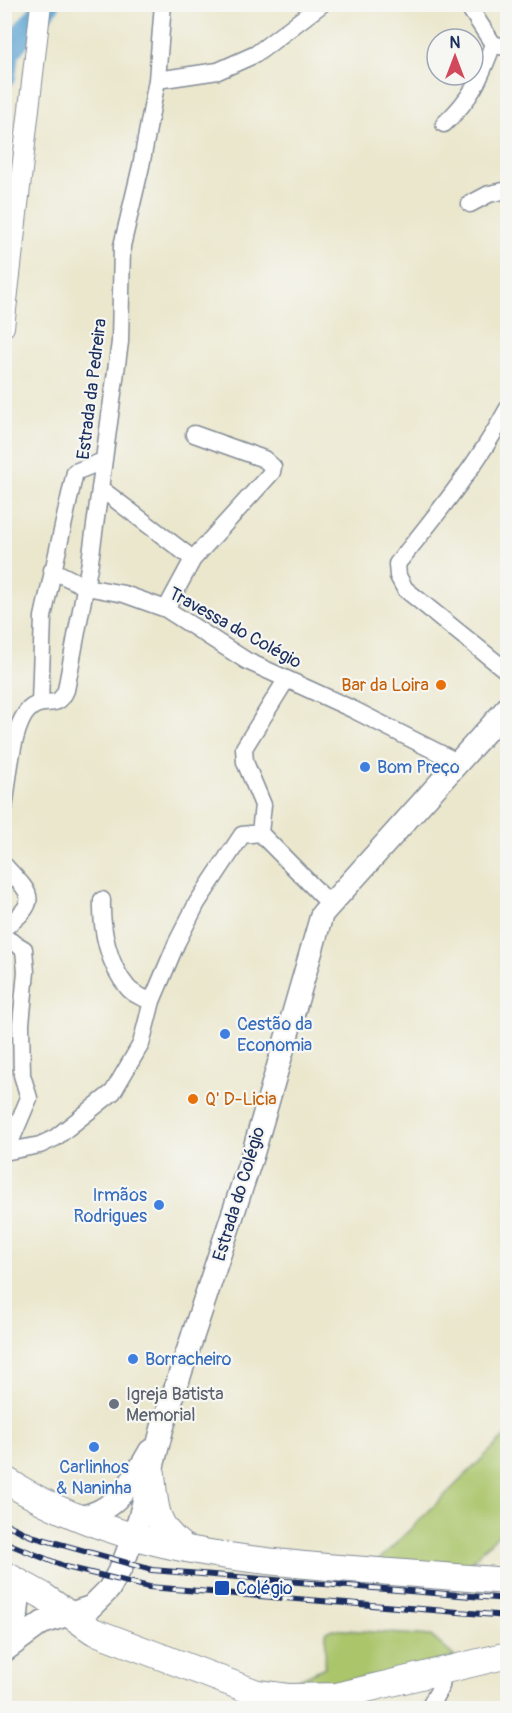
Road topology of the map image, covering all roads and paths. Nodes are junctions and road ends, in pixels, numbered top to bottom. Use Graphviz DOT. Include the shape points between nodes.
graph roads {
  1 [pos="41,4"];
  2 [pos="163,4"];
  3 [pos="322,4"];
  4 [pos="467,4"];
  5 [pos="500,46"];
  6 [pos="157,80"];
  7 [pos="444,124"];
  8 [pos="507,190"];
  9 [pos="470,204"];
  10 [pos="15,251"];
  11 [pos="4,280"];
  12 [pos="4,327"];
  13 [pos="507,408"];
  14 [pos="194,434"];
  15 [pos="502,435"];
  16 [pos="103,461"];
  17 [pos="100,488"];
  18 [pos="193,559"];
  19 [pos="52,570"];
  20 [pos="86,587"];
  21 [pos="166,609"];
  22 [pos="507,672"];
  23 [pos="286,680"];
  24 [pos="48,703"];
  25 [pos="507,707"];
  26 [pos="459,763"];
  27 [pos="4,809"];
  28 [pos="260,833"];
  29 [pos="4,865"];
  30 [pos="102,900"];
  31 [pos="329,903"];
  32 [pos="4,928"];
  33 [pos="4,937"];
  34 [pos="152,1001"];
  35 [pos="5,1152"];
  36 [pos="162,1429"];
  37 [pos="152,1474"];
  38 [pos="8,1483"];
  39 [pos="76,1517"];
  40 [pos="133,1538"];
  41 [pos="189,1551"];
  42 [pos="12,1578"];
  43 [pos="507,1581"];
  44 [pos="70,1615"];
  45 [pos="4,1645"];
  46 [pos="4,1651"];
  47 [pos="507,1655"];
  48 [pos="444,1670"];
  49 [pos="285,1702"];
  50 [pos="429,1708"];
  1 -- 10 [label="street"];
  2 -- 6 [label="street, Estrada da Pedreira"];
  3 -- 6 [label="street" via="246,58 218,71"];
  4 -- 5 [label="street"];
  5 -- 7 [label="street" via="469,99"];
  6 -- 16 [label="street, Estrada da Pedreira" via="122,246 120,342"];
  8 -- 9 [label="street"];
  10 -- 11 [label="street"];
  10 -- 12 [label="street"];
  13 -- 15 [label="street"];
  14 -- 18 [label="street" via="264,459 273,467"];
  15 -- 22 [label="street" via="397,564 405,589"];
  16 -- 17 [label="street, Estrada da Pedreira"];
  16 -- 19 [label="street" via="75,472"];
  17 -- 18 [label="street"];
  17 -- 20 [label="street, Estrada da Pedreira"];
  18 -- 21 [label="street"];
  19 -- 20 [label="street, Travessa do Colégio"];
  19 -- 24 [label="street" via="43,617"];
  20 -- 21 [label="street, Travessa do Colégio" via="124,594"];
  20 -- 24 [label="street, Estrada da Pedreira" via="66,690 62,699"];
  21 -- 23 [label="street, Travessa do Colégio"];
  23 -- 26 [label="street, Travessa do Colégio"];
  23 -- 28 [label="street" via="244,748 245,762 263,805"];
  24 -- 27 [label="street, Estrada da Pedreira" via="30,708 24,716 12,750"];
  25 -- 26 [label="main road, Estrada do Colégio"];
  26 -- 31 [label="main road, Estrada do Colégio"];
  28 -- 31 [label="street"];
  28 -- 34 [label="street" via="242,835 235,843 197,903"];
  29 -- 32 [label="street" via="27,890 29,902 25,912"];
  30 -- 34 [label="street" via="101,925 107,948 127,987"];
  31 -- 36 [label="main road, Estrada do Colégio" via="315,931 253,1153"];
  33 -- 35 [label="street" via="24,949 22,1075 29,1098"];
  34 -- 35 [label="street" via="141,1044 112,1092 55,1138"];
  36 -- 37 [label="main road, Estrada do Colégio"];
  36 -- 39 [label="main road, Estrada do Colégio" via="124,1491 100,1512"];
  37 -- 40 [label="main road, Estrada do Colégio"];
  37 -- 41 [label="main road" via="159,1519 165,1531"];
  38 -- 39 [label="main road"];
  39 -- 40 [label="main road"];
  40 -- 41 [label="main road"];
  40 -- 44 [label="main road, Estrada do Colégio" via="109,1589 92,1607"];
  41 -- 43 [label="main road" via="268,1562"];
  42 -- 44 [label="main road"];
  42 -- 45 [label="main road" via="16,1625"];
  44 -- 46 [label="main road, Estrada do Colégio" via="42,1623"];
  44 -- 49 [label="main road" via="93,1631"];
  47 -- 48 [label="main road"];
  48 -- 49 [label="main road" via="337,1696"];
  48 -- 50 [label="street" via="441,1686"];
}
